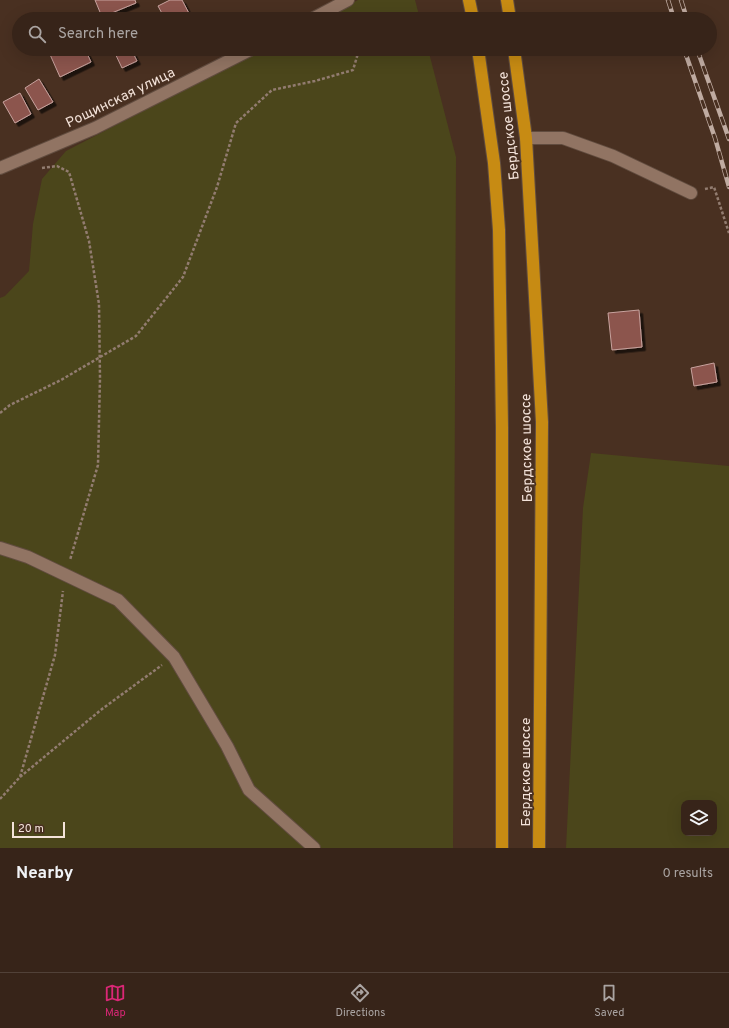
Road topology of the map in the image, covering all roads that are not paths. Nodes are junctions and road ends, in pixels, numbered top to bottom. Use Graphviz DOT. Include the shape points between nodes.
graph roads {
  1 [pos="348,0"];
  2 [pos="469,0"];
  3 [pos="508,0"];
  4 [pos="325,12"];
  5 [pos="472,12"];
  6 [pos="509,12"];
  7 [pos="238,56"];
  8 [pos="479,56"];
  9 [pos="515,56"];
  10 [pos="526,138"];
  11 [pos="0,168"];
  12 [pos="690,193"];
  13 [pos="0,548"];
  14 [pos="314,848"];
  15 [pos="502,848"];
  16 [pos="539,848"];
  1 -- 4 [label="street"];
  2 -- 5 [label="highway"];
  3 -- 6 [label="highway"];
  7 -- 11 [label="street, Рощинская улица" via="95,128"];
  8 -- 15 [label="highway, Бердское шоссе" via="494,163 499,230 502,427"];
  9 -- 10 [label="highway, Бердское шоссе"];
  10 -- 12 [label="street" via="563,138 613,156"];
  10 -- 16 [label="highway, Бердское шоссе" via="542,422"];
  13 -- 14 [label="street" via="28,557 118,600 174,657 249,790"];
}
